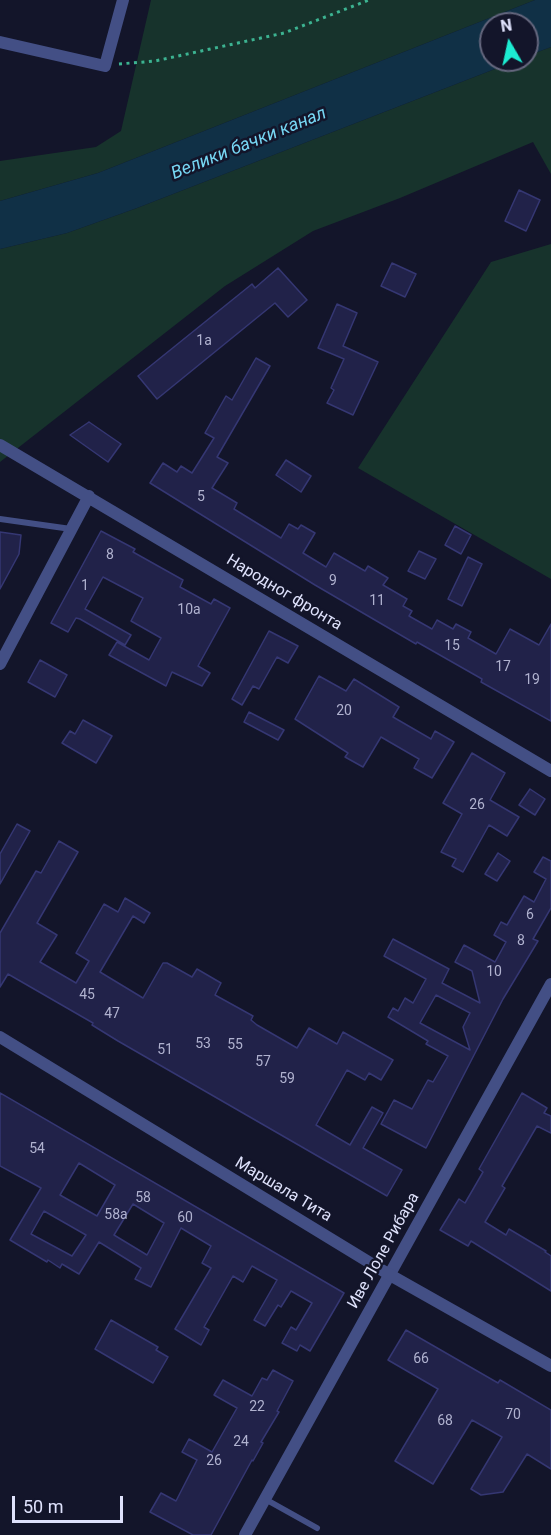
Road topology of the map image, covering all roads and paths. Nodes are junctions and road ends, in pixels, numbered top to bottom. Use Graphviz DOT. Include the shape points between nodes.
graph roads {
  1 [pos="123,0"];
  2 [pos="369,0"];
  3 [pos="0,42"];
  4 [pos="105,66"];
  5 [pos="0,445"];
  6 [pos="89,496"];
  7 [pos="0,519"];
  8 [pos="72,529"];
  9 [pos="0,664"];
  10 [pos="551,771"];
  11 [pos="551,984"];
  12 [pos="0,1037"];
  13 [pos="390,1275"];
  14 [pos="551,1366"];
  15 [pos="265,1499"];
  16 [pos="317,1528"];
  17 [pos="245,1535"];
  1 -- 4 [label="street"];
  2 -- 4 [label="path" via="284,33 155,61"];
  3 -- 4 [label="street"];
  5 -- 6 [label="street, Народног фронта"];
  6 -- 8 [label="street"];
  6 -- 10 [label="street, Народног фронта"];
  7 -- 8 [label="lane"];
  8 -- 9 [label="street"];
  11 -- 13 [label="street, Иве Лоле Рибара"];
  12 -- 13 [label="street, Маршала Тита"];
  13 -- 14 [label="street, Маршала Тита"];
  13 -- 15 [label="street, Иве Лоле Рибара"];
  15 -- 16 [label="lane"];
  15 -- 17 [label="street, Иве Лоле Рибара"];
}
